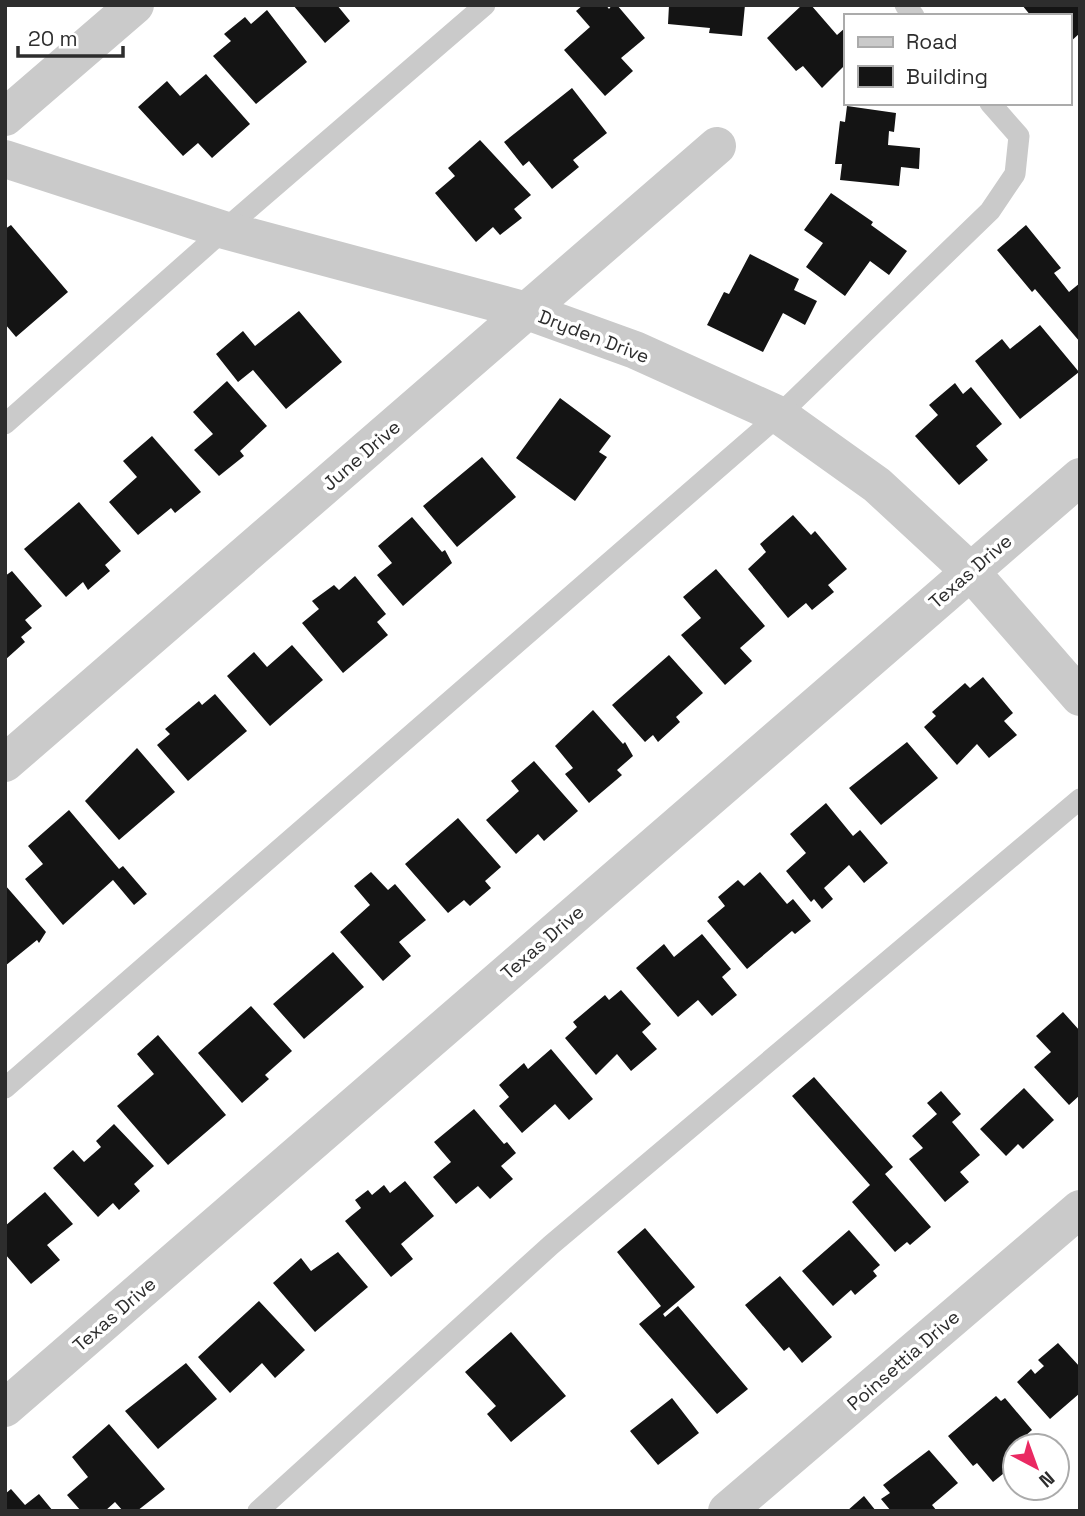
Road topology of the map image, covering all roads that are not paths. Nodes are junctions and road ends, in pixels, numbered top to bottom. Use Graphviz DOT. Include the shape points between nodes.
graph roads {
  1 [pos="135,5"];
  2 [pos="485,5"];
  3 [pos="992,105"];
  4 [pos="5,117"];
  5 [pos="717,146"];
  6 [pos="5,159"];
  7 [pos="224,230"];
  8 [pos="527,311"];
  9 [pos="779,415"];
  10 [pos="5,424"];
  11 [pos="1080,477"];
  12 [pos="970,571"];
  13 [pos="1080,698"];
  14 [pos="5,763"];
  15 [pos="1080,799"];
  16 [pos="5,1088"];
  17 [pos="1080,1209"];
  18 [pos="5,1408"];
  19 [pos="258,1511"];
  20 [pos="727,1511"];
  1 -- 4 [label="street"];
  2 -- 7 [label="lane"];
  3 -- 9 [label="lane" via="1019,136 1016,174 997,202"];
  5 -- 8 [label="street, June Drive"];
  6 -- 7 [label="street, Dryden Drive"];
  7 -- 8 [label="street, Dryden Drive"];
  7 -- 10 [label="lane"];
  8 -- 9 [label="street, Dryden Drive" via="635,350"];
  8 -- 14 [label="street, June Drive"];
  9 -- 12 [label="street, Dryden Drive" via="877,485"];
  9 -- 16 [label="lane"];
  11 -- 12 [label="street, Texas Drive"];
  12 -- 13 [label="street, Dryden Drive"];
  12 -- 18 [label="street, Texas Drive"];
  15 -- 19 [label="lane" via="551,1245"];
  17 -- 20 [label="street, Poinsettia Drive"];
}
